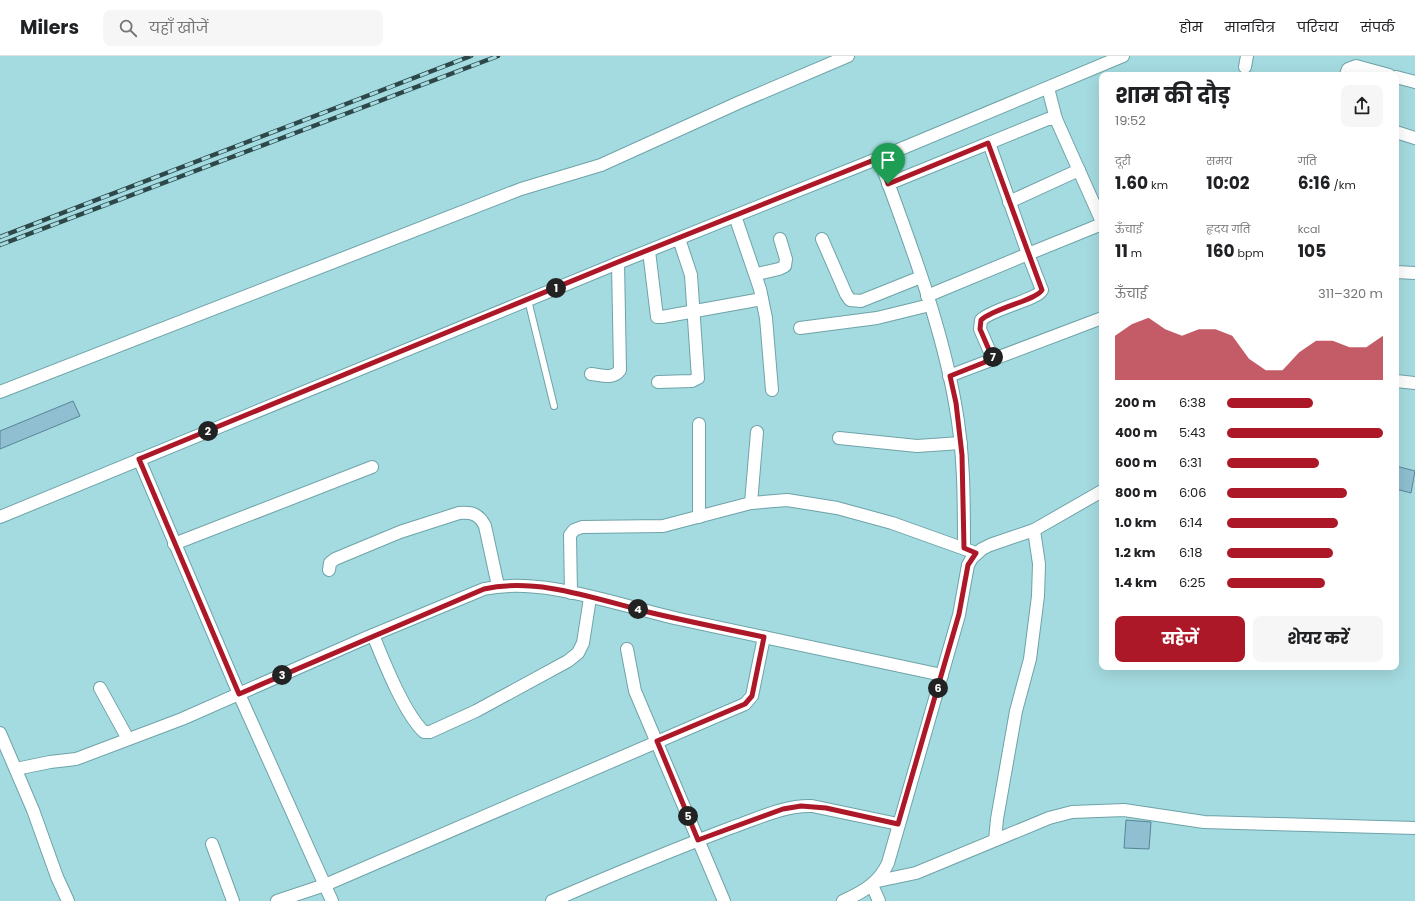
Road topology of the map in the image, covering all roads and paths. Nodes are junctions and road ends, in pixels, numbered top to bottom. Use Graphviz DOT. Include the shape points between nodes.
graph roads {
  1 [pos="848,56"];
  2 [pos="1123,56"];
  3 [pos="1347,72"];
  4 [pos="1378,72"];
  5 [pos="1399,78"];
  6 [pos="1415,82"];
  7 [pos="1048,88"];
  8 [pos="1056,119"];
  9 [pos="1399,133"];
  10 [pos="1415,138"];
  11 [pos="988,143"];
  12 [pos="879,158"];
  13 [pos="1079,170"];
  14 [pos="888,184"];
  15 [pos="1010,202"];
  16 [pos="736,216"];
  17 [pos="1099,216"];
  18 [pos="1099,224"];
  19 [pos="679,238"];
  20 [pos="780,239"];
  21 [pos="822,239"];
  22 [pos="649,251"];
  23 [pos="1028,254"];
  24 [pos="618,262"];
  25 [pos="1399,272"];
  26 [pos="1415,273"];
  27 [pos="756,274"];
  28 [pos="921,277"];
  29 [pos="762,299"];
  30 [pos="528,300"];
  31 [pos="928,300"];
  32 [pos="693,312"];
  33 [pos="1099,319"];
  34 [pos="800,328"];
  35 [pos="993,359"];
  36 [pos="591,374"];
  37 [pos="950,376"];
  38 [pos="1399,381"];
  39 [pos="658,382"];
  40 [pos="1415,383"];
  41 [pos="772,390"];
  42 [pos="0,392"];
  43 [pos="554,406"];
  44 [pos="699,424"];
  45 [pos="757,432"];
  46 [pos="839,438"];
  47 [pos="961,443"];
  48 [pos="139,459"];
  49 [pos="372,467"];
  50 [pos="1099,493"];
  51 [pos="751,503"];
  52 [pos="0,516"];
  53 [pos="699,517"];
  54 [pos="1034,530"];
  55 [pos="174,544"];
  56 [pos="964,548"];
  57 [pos="976,553"];
  58 [pos="329,570"];
  59 [pos="498,586"];
  60 [pos="571,593"];
  61 [pos="590,598"];
  62 [pos="373,635"];
  63 [pos="764,637"];
  64 [pos="628,649"];
  65 [pos="942,675"];
  66 [pos="100,688"];
  67 [pos="239,694"];
  68 [pos="0,733"];
  69 [pos="128,739"];
  70 [pos="657,741"];
  71 [pos="16,769"];
  72 [pos="898,824"];
  73 [pos="1415,828"];
  74 [pos="698,840"];
  75 [pos="995,840"];
  76 [pos="212,844"];
  77 [pos="875,883"];
  78 [pos="325,885"];
  79 [pos="68,901"];
  80 [pos="233,901"];
  81 [pos="277,901"];
  82 [pos="332,901"];
  83 [pos="552,901"];
  84 [pos="724,901"];
  85 [pos="843,901"];
  86 [pos="879,901"];
  1 -- 42 [label="street" via="601,165 521,189"];
  2 -- 7 [label="street"];
  3 -- 4 [label="street" via="1356,66"];
  5 -- 6 [label="street"];
  7 -- 8 [label="street"];
  7 -- 12 [label="street"];
  8 -- 11 [label="street"];
  8 -- 13 [label="street"];
  9 -- 10 [label="street"];
  11 -- 14 [label="street"];
  11 -- 15 [label="street"];
  12 -- 14 [label="street"];
  12 -- 16 [label="street"];
  13 -- 15 [label="street"];
  13 -- 17 [label="street"];
  14 -- 28 [label="street"];
  15 -- 23 [label="street"];
  16 -- 19 [label="street"];
  16 -- 27 [label="street"];
  18 -- 23 [label="street"];
  19 -- 22 [label="street"];
  19 -- 32 [label="street" via="689,265"];
  20 -- 27 [label="street" via="786,259 785,266"];
  21 -- 28 [label="street" via="850,300 861,301"];
  22 -- 24 [label="street"];
  22 -- 32 [label="street" via="657,317"];
  23 -- 31 [label="street"];
  23 -- 35 [label="street" via="1042,290 1034,297 992,312 981,320 980,329"];
  24 -- 30 [label="street"];
  24 -- 36 [label="street" via="620,370 614,376"];
  25 -- 26 [label="street"];
  27 -- 29 [label="street"];
  28 -- 31 [label="street"];
  29 -- 32 [label="street"];
  29 -- 41 [label="street"];
  30 -- 43 [label="lane"];
  30 -- 48 [label="street"];
  31 -- 34 [label="street" via="877,318"];
  31 -- 37 [label="street"];
  32 -- 39 [label="street" via="698,378 692,381"];
  33 -- 35 [label="street"];
  35 -- 37 [label="street"];
  37 -- 47 [label="street"];
  38 -- 40 [label="street"];
  44 -- 53 [label="street"];
  45 -- 51 [label="street"];
  46 -- 47 [label="street" via="917,446"];
  47 -- 56 [label="street"];
  48 -- 52 [label="street"];
  48 -- 55 [label="street"];
  49 -- 55 [label="street"];
  50 -- 54 [label="street"];
  51 -- 53 [label="street"];
  51 -- 56 [label="street" via="787,500 837,508 899,525"];
  53 -- 60 [label="street" via="663,526 582,527 574,530 570,535"];
  54 -- 57 [label="street" via="990,545"];
  54 -- 75 [label="street" via="1039,564 1038,596 1030,659 1016,711"];
  55 -- 67 [label="street"];
  56 -- 57 [label="street"];
  57 -- 65 [label="street" via="968,565 959,614"];
  58 -- 59 [label="street" via="330,563 335,559 400,532 469,512 481,518 485,526"];
  59 -- 60 [label="street" via="522,585"];
  59 -- 62 [label="street" via="484,589"];
  60 -- 61 [label="street"];
  61 -- 62 [label="street" via="583,643 578,653 496,700 430,732 424,732 412,718"];
  61 -- 63 [label="street"];
  62 -- 67 [label="street"];
  63 -- 65 [label="street"];
  63 -- 70 [label="street" via="752,696 745,704"];
  64 -- 70 [label="street" via="635,691"];
  65 -- 72 [label="street"];
  66 -- 69 [label="street"];
  67 -- 69 [label="street"];
  67 -- 78 [label="street"];
  68 -- 71 [label="street"];
  69 -- 71 [label="street" via="76,759"];
  70 -- 74 [label="street"];
  70 -- 78 [label="street"];
  71 -- 79 [label="street"];
  72 -- 74 [label="street" via="826,808 801,806 783,809"];
  72 -- 77 [label="street" via="888,863"];
  73 -- 75 [label="street" via="1204,822 1124,810 1072,812 1049,818"];
  74 -- 83 [label="street"];
  74 -- 84 [label="street"];
  75 -- 77 [label="street" via="916,873"];
  76 -- 80 [label="street"];
  77 -- 85 [label="street"];
  77 -- 86 [label="street"];
  78 -- 81 [label="street"];
  78 -- 82 [label="street"];
}
